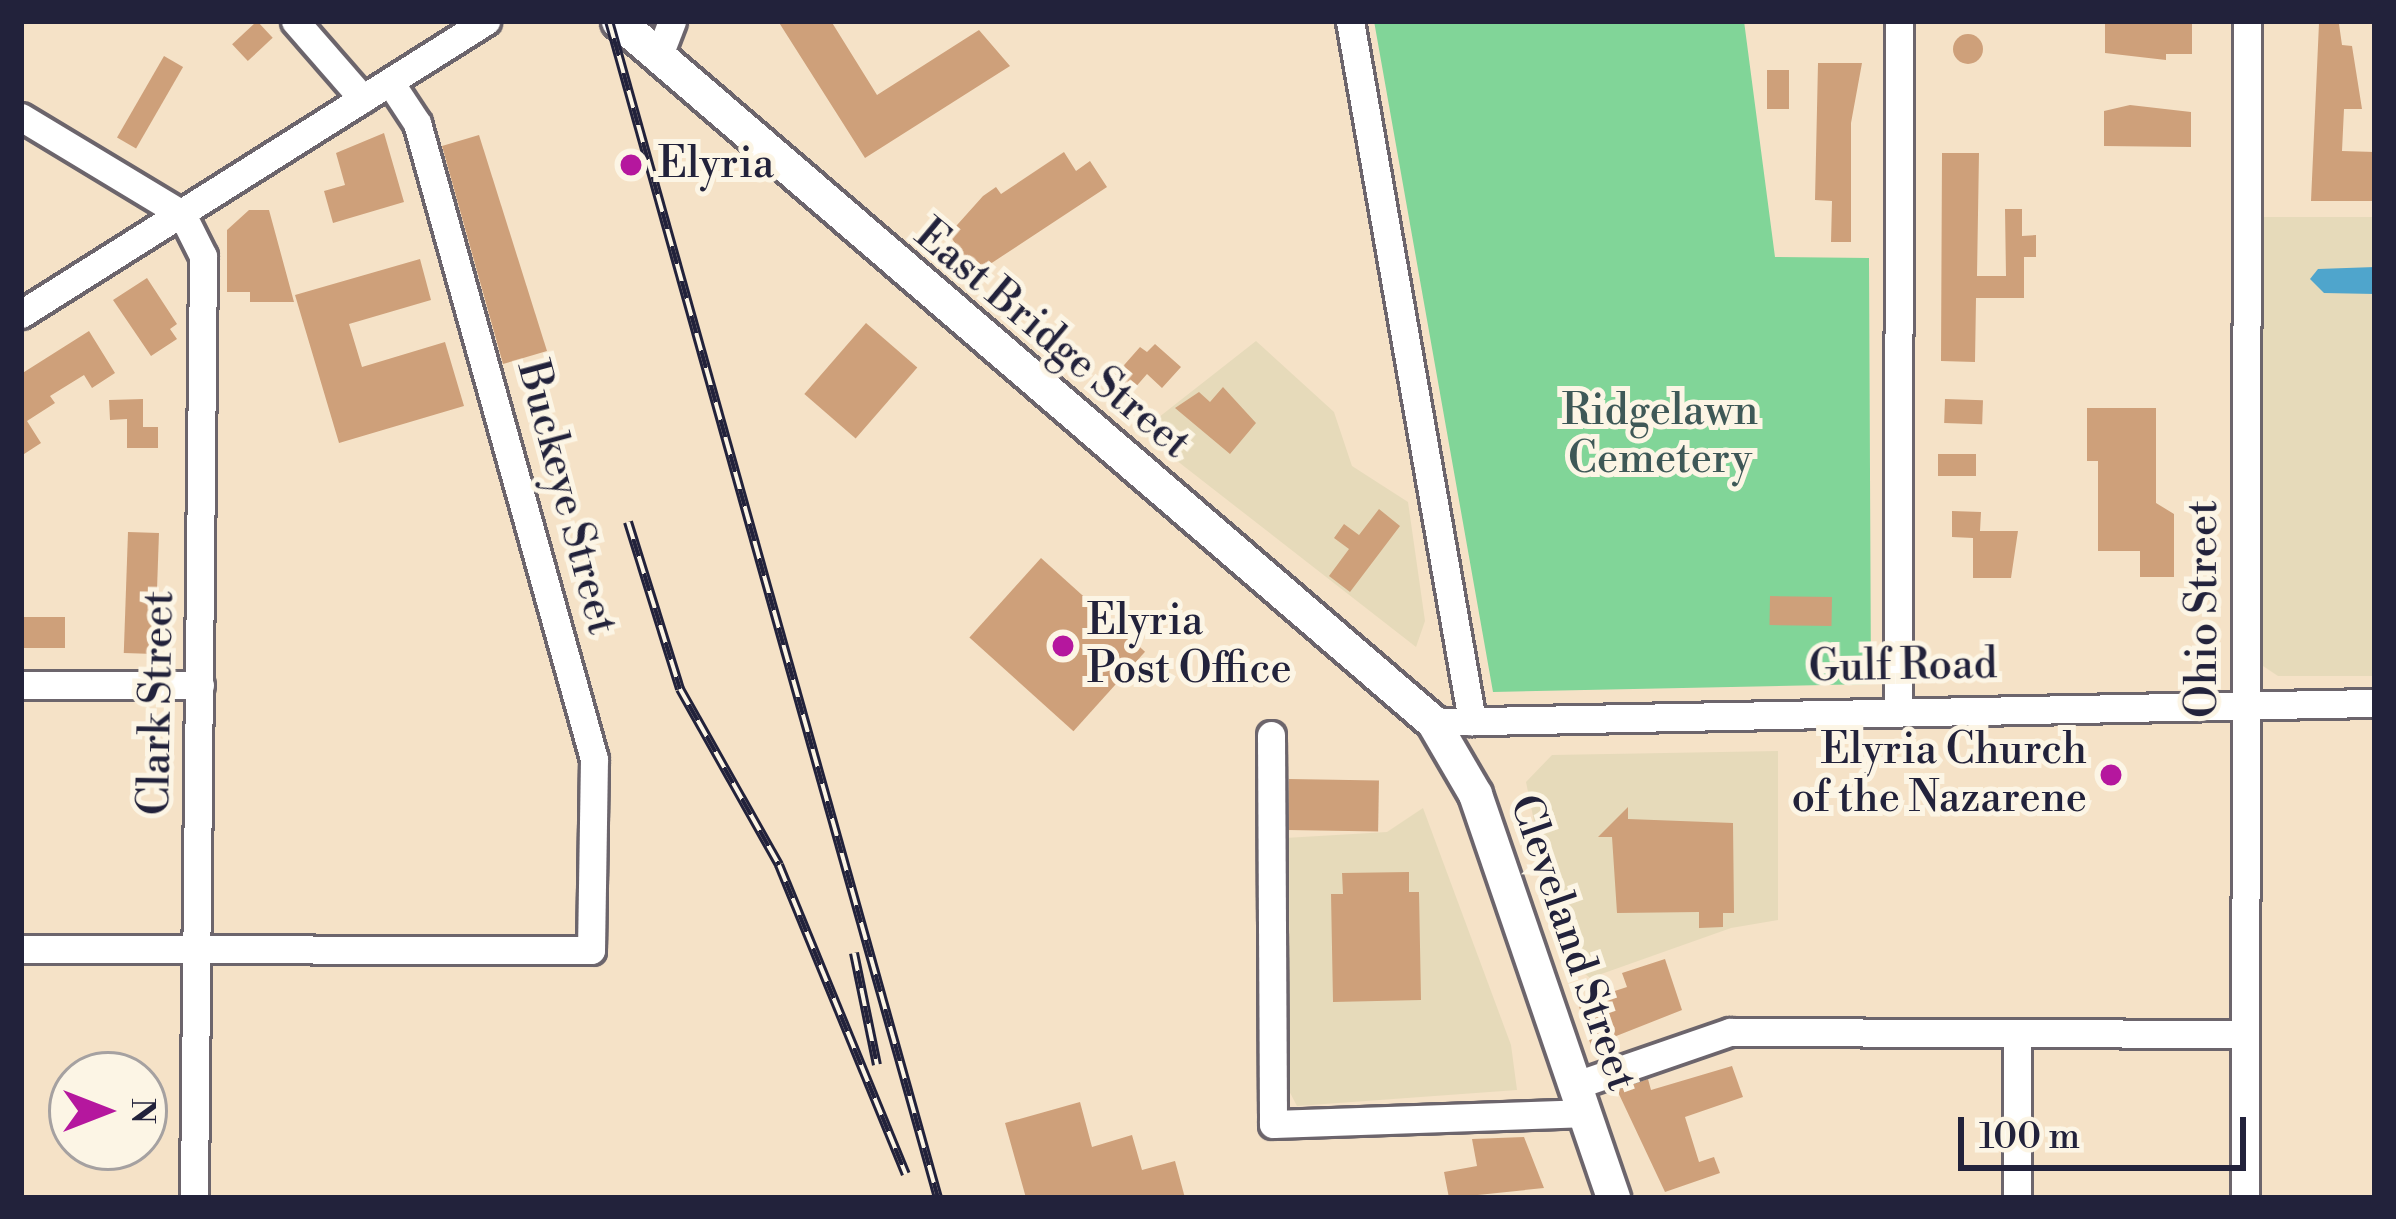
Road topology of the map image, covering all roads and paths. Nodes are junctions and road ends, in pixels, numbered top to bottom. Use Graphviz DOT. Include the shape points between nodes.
graph roads {
  1 [pos="295,21"];
  2 [pos="486,21"];
  3 [pos="617,21"];
  4 [pos="671,21"];
  5 [pos="1350,21"];
  6 [pos="1899,21"];
  7 [pos="2247,21"];
  8 [pos="659,55"];
  9 [pos="391,82"];
  10 [pos="363,100"];
  11 [pos="21,117"];
  12 [pos="182,214"];
  13 [pos="21,314"];
  14 [pos="21,685"];
  15 [pos="200,685"];
  16 [pos="2375,703"];
  17 [pos="2246,704"];
  18 [pos="1898,708"];
  19 [pos="1472,721"];
  20 [pos="1433,722"];
  21 [pos="1271,735"];
  22 [pos="21,950"];
  23 [pos="197,952"];
  24 [pos="2018,1033"];
  25 [pos="2245,1034"];
  26 [pos="1578,1100"];
  27 [pos="194,1198"];
  28 [pos="1612,1198"];
  29 [pos="2017,1198"];
  30 [pos="2245,1198"];
  1 -- 10 [label="street"];
  2 -- 9 [label="street"];
  3 -- 8 [label="main road, East Bridge Street"];
  4 -- 8 [label="street"];
  5 -- 19 [label="street"];
  6 -- 18 [label="street"];
  7 -- 17 [label="street, Ohio Street"];
  8 -- 20 [label="main road, East Bridge Street" via="1029,382"];
  9 -- 10 [label="street"];
  9 -- 23 [label="street, Buckeye Street" via="428,160 594,758 591,950"];
  10 -- 12 [label="street"];
  11 -- 12 [label="street"];
  12 -- 13 [label="street"];
  12 -- 15 [label="street, Clark Street" via="200,239 205,279"];
  14 -- 15 [label="street"];
  15 -- 23 [label="street, Clark Street"];
  16 -- 17 [label="street, Gulf Road"];
  17 -- 18 [label="street, Gulf Road"];
  17 -- 25 [label="street, Ohio Street"];
  18 -- 19 [label="street, Gulf Road"];
  19 -- 20 [label="street, Gulf Road"];
  20 -- 26 [label="main road, Cleveland Street" via="1475,794"];
  21 -- 26 [label="street" via="1274,1124"];
  22 -- 23 [label="street"];
  23 -- 27 [label="street, Clark Street"];
  24 -- 25 [label="street"];
  24 -- 26 [label="street" via="1730,1032"];
  24 -- 29 [label="street"];
  25 -- 30 [label="street, Ohio Street"];
  26 -- 28 [label="main road, Cleveland Street"];
}
